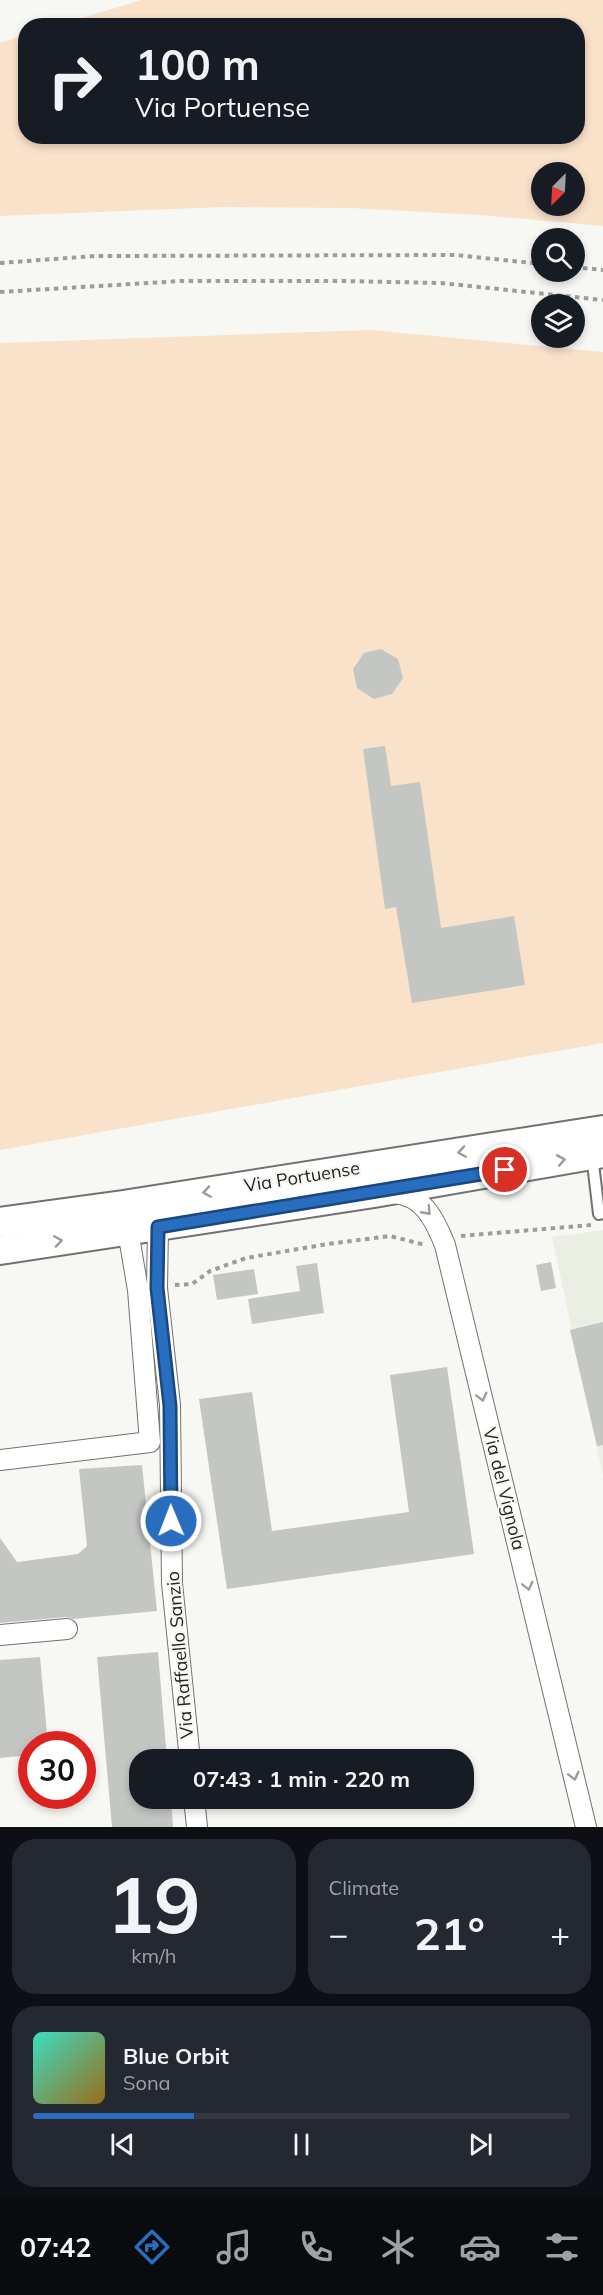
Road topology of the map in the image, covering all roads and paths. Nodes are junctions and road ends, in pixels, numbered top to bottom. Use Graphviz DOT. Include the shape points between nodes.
graph roads {
  1 [pos="0,263"];
  2 [pos="531,263"];
  3 [pos="585,268"];
  4 [pos="603,270"];
  5 [pos="0,292"];
  6 [pos="603,300"];
  7 [pos="599,1146"];
  8 [pos="374,1193"];
  9 [pos="603,1213"];
  10 [pos="0,1222"];
  11 [pos="594,1225"];
  12 [pos="158,1227"];
  13 [pos="128,1231"];
  14 [pos="444,1242"];
  15 [pos="0,1250"];
  16 [pos="157,1288"];
  17 [pos="0,1460"];
  18 [pos="68,1629"];
  19 [pos="0,1635"];
  20 [pos="189,1749"];
  21 [pos="195,1809"];
  22 [pos="197,1827"];
  23 [pos="586,1827"];
  1 -- 2 [label="path" via="95,256 455,255"];
  3 -- 4 [label="path"];
  5 -- 6 [label="path" via="181,281 341,281 441,283"];
  8 -- 7 [label="street, Via Portuense, one-way"];
  7 -- 9 [label="lane" via="599,1214"];
  7 -- 10 [label="street, Via Portuense, one-way"];
  8 -- 12 [label="street, Via Portuense"];
  8 -- 14 [label="street, Via del Vignola, one-way" via="399,1194 421,1204 432,1216"];
  11 -- 14 [label="path" via="462,1236"];
  12 -- 13 [label="street, Via Portuense"];
  12 -- 16 [label="street, Via Raffaello Sanzio"];
  15 -- 13 [label="street, Via Portuense, one-way"];
  13 -- 17 [label="street" via="138,1290 150,1442"];
  14 -- 16 [label="path" via="430,1246 390,1236 366,1238 246,1258 210,1271 192,1284"];
  14 -- 23 [label="street, Via del Vignola, one-way"];
  16 -- 20 [label="street, Via Raffaello Sanzio" via="170,1406 172,1583"];
  18 -- 19 [label="street"];
  21 -- 22 [label="street"];
}
